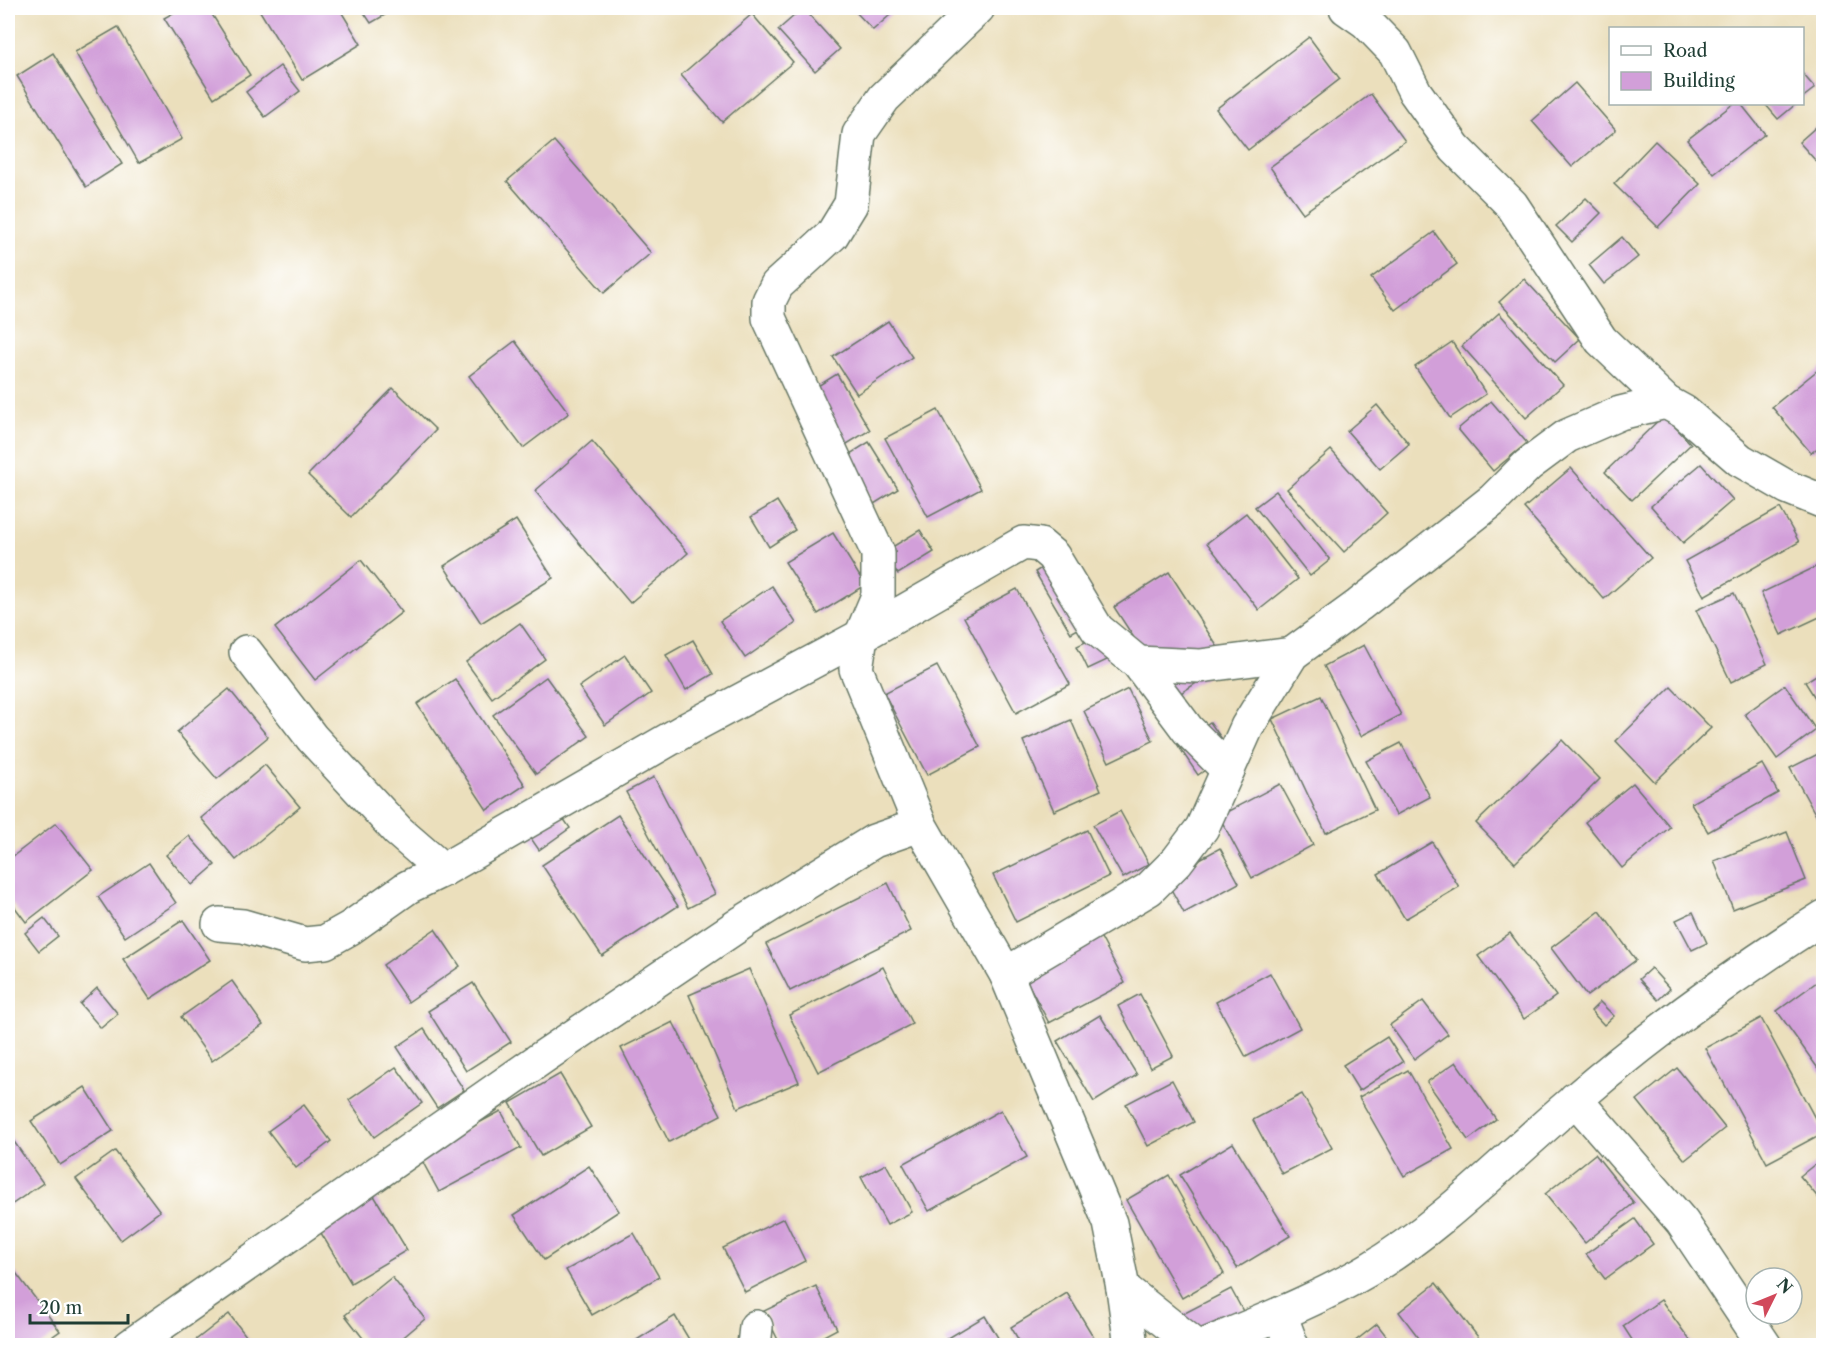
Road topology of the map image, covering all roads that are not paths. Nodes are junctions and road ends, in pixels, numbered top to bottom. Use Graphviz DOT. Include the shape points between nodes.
graph roads {
  1 [pos="978,8"];
  2 [pos="1346,8"];
  3 [pos="1666,402"];
  4 [pos="1824,502"];
  5 [pos="861,636"];
  6 [pos="246,652"];
  7 [pos="1292,654"];
  8 [pos="1138,663"];
  9 [pos="1228,770"];
  10 [pos="920,825"];
  11 [pos="443,870"];
  12 [pos="1824,917"];
  13 [pos="219,924"];
  14 [pos="1006,974"];
  15 [pos="1575,1099"];
  16 [pos="1123,1288"];
  17 [pos="1280,1314"];
  18 [pos="130,1346"];
  19 [pos="1131,1346"];
  20 [pos="1196,1346"];
  21 [pos="1203,1346"];
  22 [pos="1292,1346"];
  23 [pos="1765,1346"];
  1 -- 5 [label="street" via="884,98 859,134 851,204 832,235 777,285 770,302 768,318 878,553 878,596"];
  2 -- 3 [label="street" via="1395,52 1415,92 1455,148 1512,205 1601,340"];
  3 -- 4 [label="street" via="1684,412 1740,460 1787,487"];
  3 -- 7 [label="street" via="1620,413 1567,436 1528,465 1493,500"];
  5 -- 8 [label="street" via="1023,543 1040,545 1053,556 1096,629"];
  5 -- 10 [label="street" via="856,669"];
  5 -- 11 [label="street" via="687,729"];
  6 -- 11 [label="street" via="312,738 399,831"];
  7 -- 8 [label="street" via="1200,666"];
  7 -- 9 [label="street" via="1246,728"];
  8 -- 9 [label="street" via="1188,730"];
  9 -- 14 [label="street" via="1202,828 1149,889"];
  10 -- 14 [label="street"];
  10 -- 18 [label="street" via="874,841 743,922"];
  11 -- 13 [label="street" via="408,887 325,942 305,944 243,926"];
  12 -- 15 [label="street" via="1667,1024"];
  14 -- 16 [label="street" via="1110,1223"];
  15 -- 17 [label="street" via="1441,1219 1368,1269"];
  15 -- 23 [label="street" via="1682,1222"];
  16 -- 19 [label="street"];
  16 -- 20 [label="street"];
  17 -- 21 [label="street"];
  17 -- 22 [label="street"];
}
